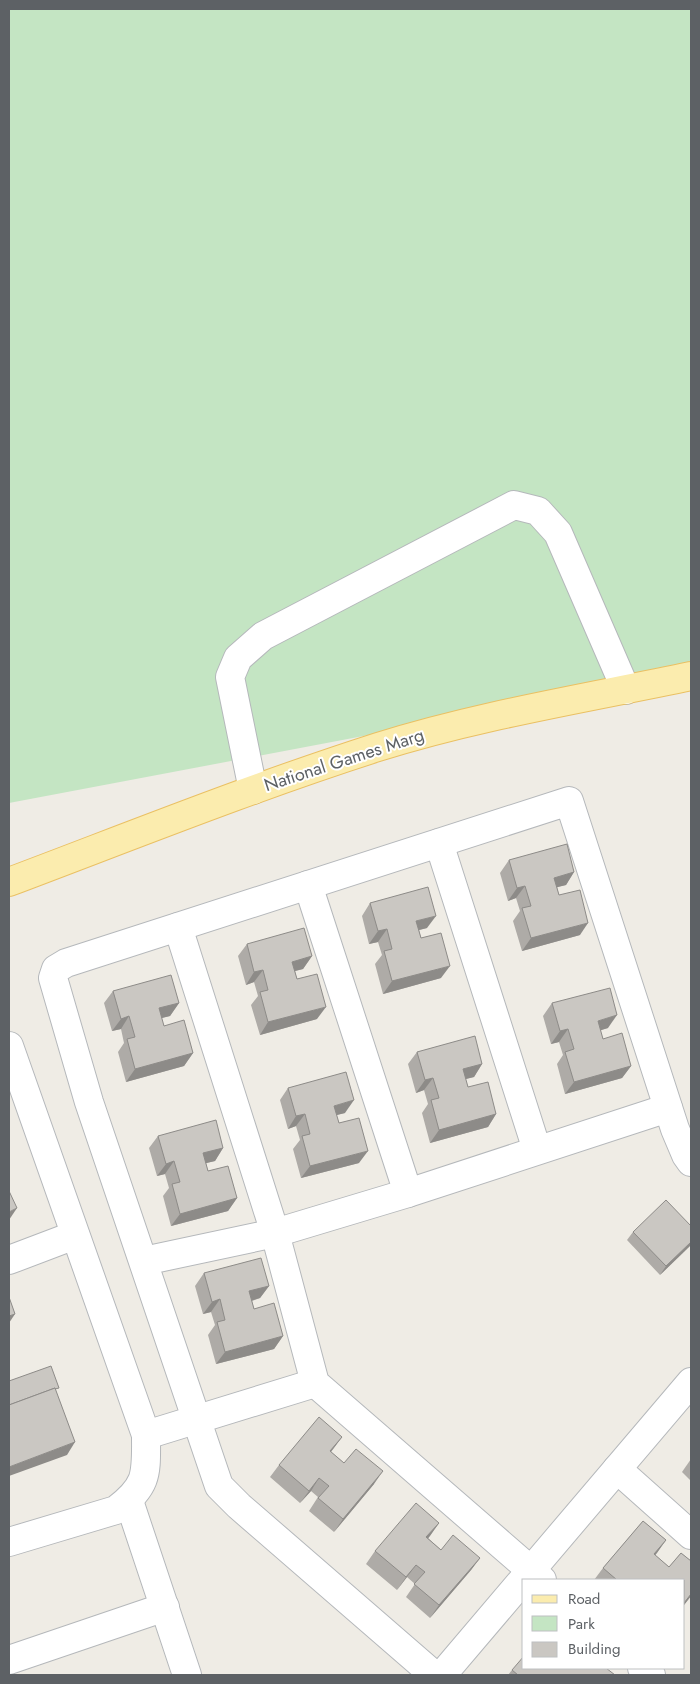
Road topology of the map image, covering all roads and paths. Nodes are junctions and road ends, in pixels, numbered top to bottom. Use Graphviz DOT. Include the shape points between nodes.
graph roads {
  1 [pos="691,676"];
  2 [pos="626,690"];
  3 [pos="253,790"];
  4 [pos="440,843"];
  5 [pos="9,882"];
  6 [pos="308,885"];
  7 [pos="178,927"];
  8 [pos="9,1046"];
  9 [pos="668,1108"];
  10 [pos="537,1150"];
  11 [pos="691,1162"];
  12 [pos="408,1194"];
  13 [pos="275,1233"];
  14 [pos="75,1235"];
  15 [pos="9,1260"];
  16 [pos="144,1262"];
  17 [pos="691,1382"];
  18 [pos="315,1383"];
  19 [pos="197,1420"];
  20 [pos="146,1435"];
  21 [pos="617,1469"];
  22 [pos="129,1501"];
  23 [pos="691,1535"];
  24 [pos="9,1542"];
  25 [pos="536,1575"];
  26 [pos="522,1590"];
  27 [pos="165,1608"];
  28 [pos="9,1660"];
  29 [pos="187,1675"];
  30 [pos="434,1675"];
  31 [pos="442,1675"];
  1 -- 2 [label="main road, National Games Marg"];
  2 -- 3 [label="main road, National Games Marg" via="453,726 378,747"];
  2 -- 3 [label="street" via="558,533 538,511 514,505 263,636 238,658 230,677"];
  3 -- 5 [label="main road, National Games Marg"];
  4 -- 6 [label="street"];
  4 -- 9 [label="street" via="569,801"];
  4 -- 10 [label="street"];
  6 -- 7 [label="street"];
  6 -- 12 [label="street"];
  7 -- 13 [label="street"];
  7 -- 16 [label="street" via="66,963 56,969 53,978 89,1102"];
  8 -- 14 [label="street"];
  9 -- 10 [label="street"];
  9 -- 11 [label="street"];
  10 -- 12 [label="street"];
  12 -- 13 [label="street"];
  13 -- 16 [label="street"];
  13 -- 18 [label="street"];
  14 -- 15 [label="street"];
  14 -- 20 [label="street"];
  16 -- 19 [label="street"];
  17 -- 21 [label="street"];
  18 -- 19 [label="street"];
  18 -- 25 [label="street"];
  19 -- 20 [label="street"];
  19 -- 30 [label="street" via="219,1486 228,1497"];
  20 -- 22 [label="street" via="146,1473"];
  21 -- 23 [label="street"];
  21 -- 25 [label="street"];
  22 -- 24 [label="street" via="116,1510"];
  22 -- 27 [label="street"];
  26 -- 31 [label="street"];
  27 -- 28 [label="street"];
  27 -- 29 [label="street"];
}
